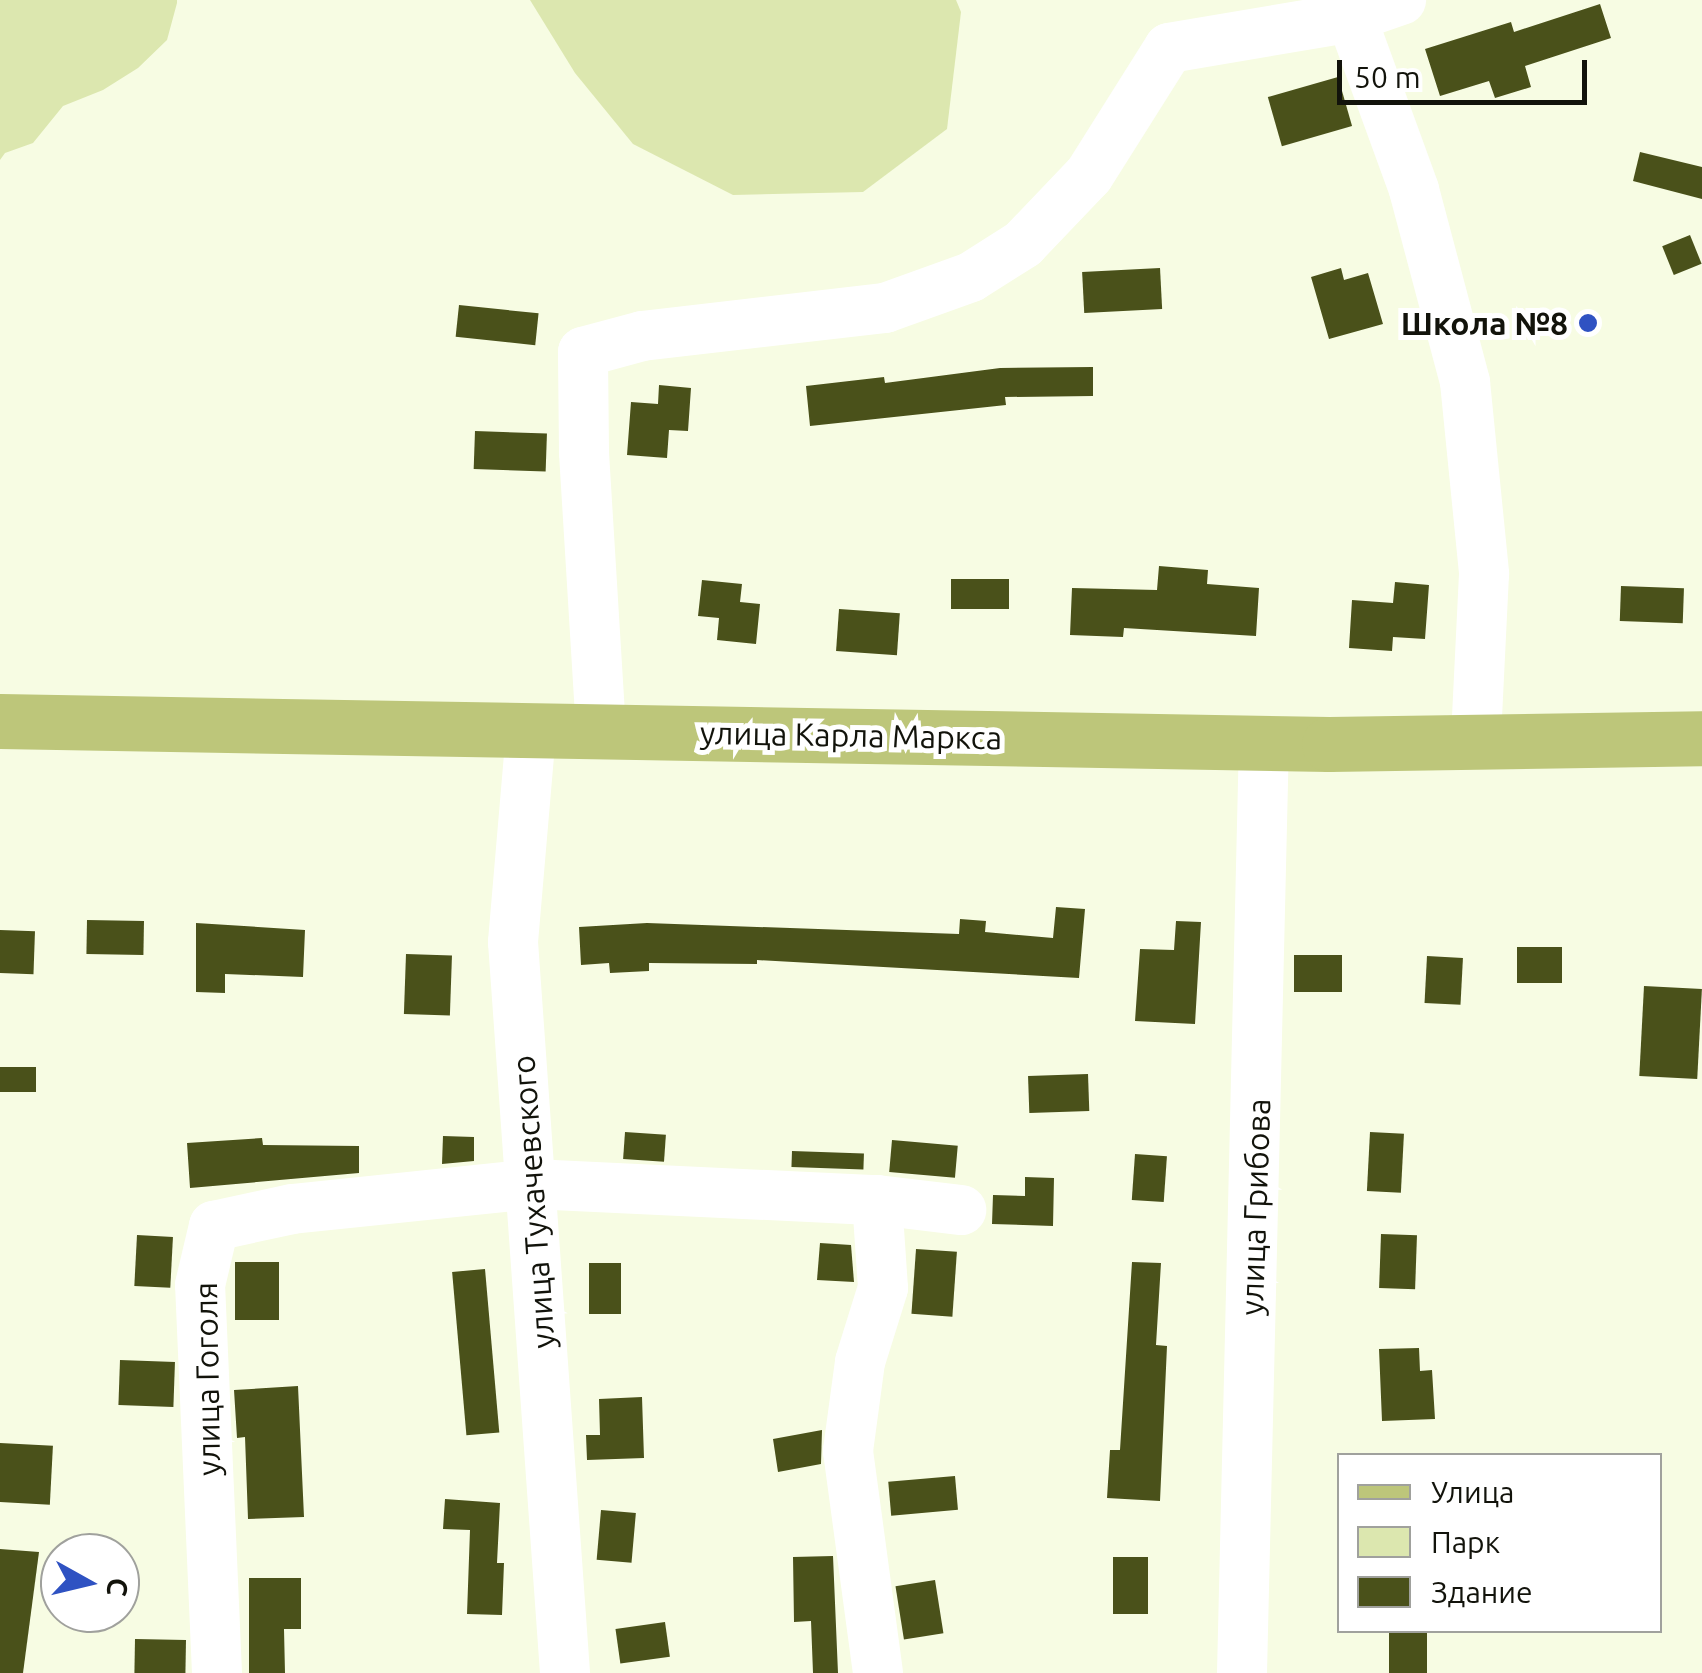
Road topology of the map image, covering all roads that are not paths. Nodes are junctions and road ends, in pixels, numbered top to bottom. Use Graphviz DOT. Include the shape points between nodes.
graph roads {
  1 [pos="1401,0"];
  2 [pos="1349,8"];
  3 [pos="0,720"];
  4 [pos="602,731"];
  5 [pos="531,732"];
  6 [pos="1702,738"];
  7 [pos="1476,740"];
  8 [pos="1264,741"];
  9 [pos="532,1184"];
  10 [pos="878,1200"];
  11 [pos="961,1210"];
  12 [pos="217,1673"];
  13 [pos="565,1673"];
  14 [pos="878,1673"];
  15 [pos="1242,1673"];
  1 -- 2 [label="street"];
  2 -- 4 [label="street" via="1170,48 1089,176 1022,244 971,277 885,308 642,336 583,352"];
  2 -- 7 [label="street" via="1414,190 1465,382 1484,574"];
  3 -- 5 [label="main road, улица Карла Маркса"];
  4 -- 5 [label="main road, улица Карла Маркса"];
  4 -- 8 [label="main road, улица Карла Маркса"];
  5 -- 9 [label="street, улица Тухачевского" via="513,942"];
  6 -- 7 [label="main road, улица Карла Маркса"];
  7 -- 8 [label="main road, улица Карла Маркса"];
  8 -- 15 [label="street, улица Грибова"];
  9 -- 10 [label="street"];
  9 -- 12 [label="street, улица Гоголя" via="292,1209 214,1226 200,1285"];
  9 -- 13 [label="street, улица Тухачевского"];
  10 -- 11 [label="street"];
  10 -- 14 [label="street" via="883,1288 860,1362 848,1451"];
}
